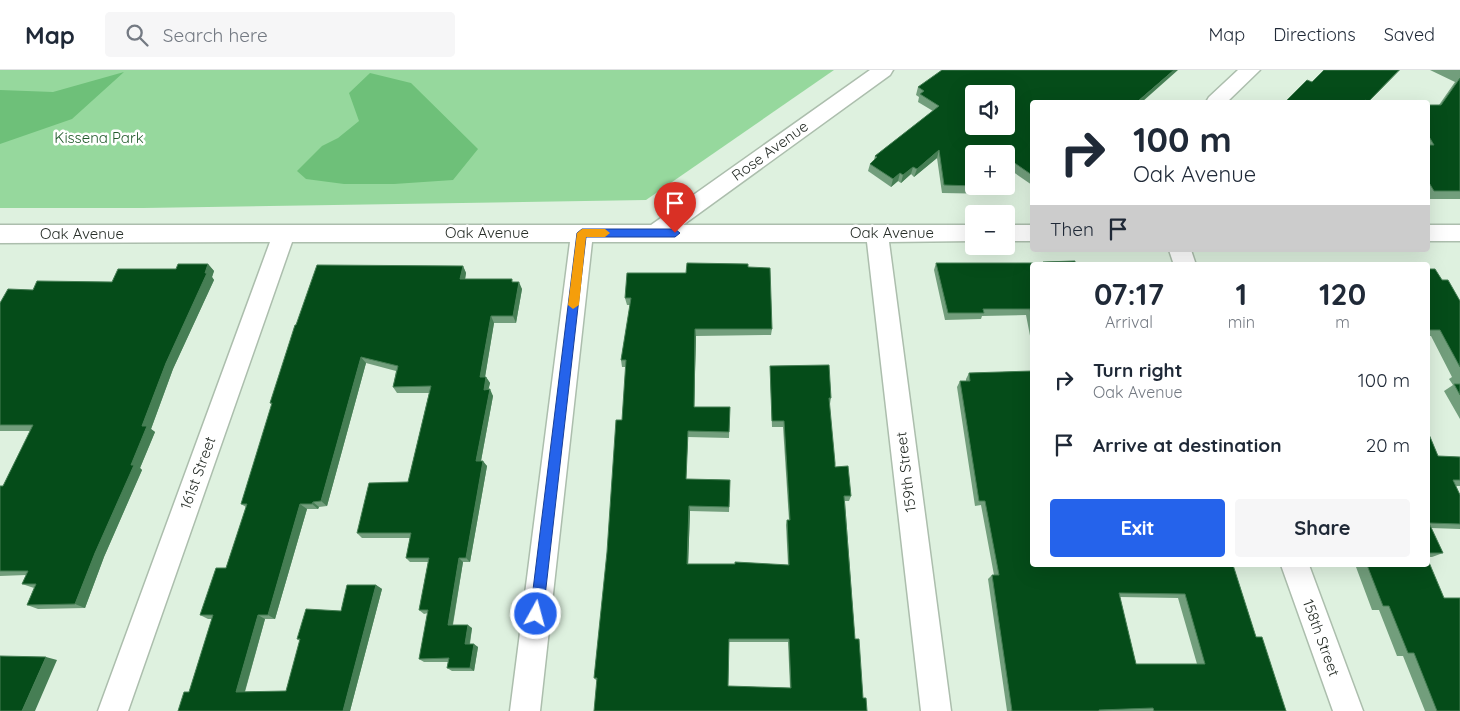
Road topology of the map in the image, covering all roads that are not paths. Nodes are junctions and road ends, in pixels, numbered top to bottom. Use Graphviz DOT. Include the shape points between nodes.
graph roads {
  1 [pos="883,70"];
  2 [pos="1250,70"];
  3 [pos="1218,100"];
  4 [pos="582,233"];
  5 [pos="656,233"];
  6 [pos="877,233"];
  7 [pos="965,233"];
  8 [pos="1015,233"];
  9 [pos="1430,233"];
  10 [pos="1460,233"];
  11 [pos="0,234"];
  12 [pos="284,234"];
  13 [pos="1030,234"];
  14 [pos="1296,567"];
  15 [pos="113,711"];
  16 [pos="525,711"];
  17 [pos="936,711"];
  18 [pos="1348,711"];
  1 -- 5 [label="street, Rose Avenue"];
  2 -- 3 [label="street"];
  4 -- 5 [label="street, Oak Avenue"];
  4 -- 12 [label="street, Oak Avenue"];
  4 -- 16 [label="street"];
  5 -- 6 [label="street, Oak Avenue"];
  6 -- 7 [label="street, Oak Avenue"];
  6 -- 17 [label="street, 159th Street"];
  8 -- 13 [label="street"];
  9 -- 10 [label="street"];
  11 -- 12 [label="street, Oak Avenue"];
  12 -- 15 [label="street, 161st Street"];
  14 -- 18 [label="street, 158th Street"];
}
